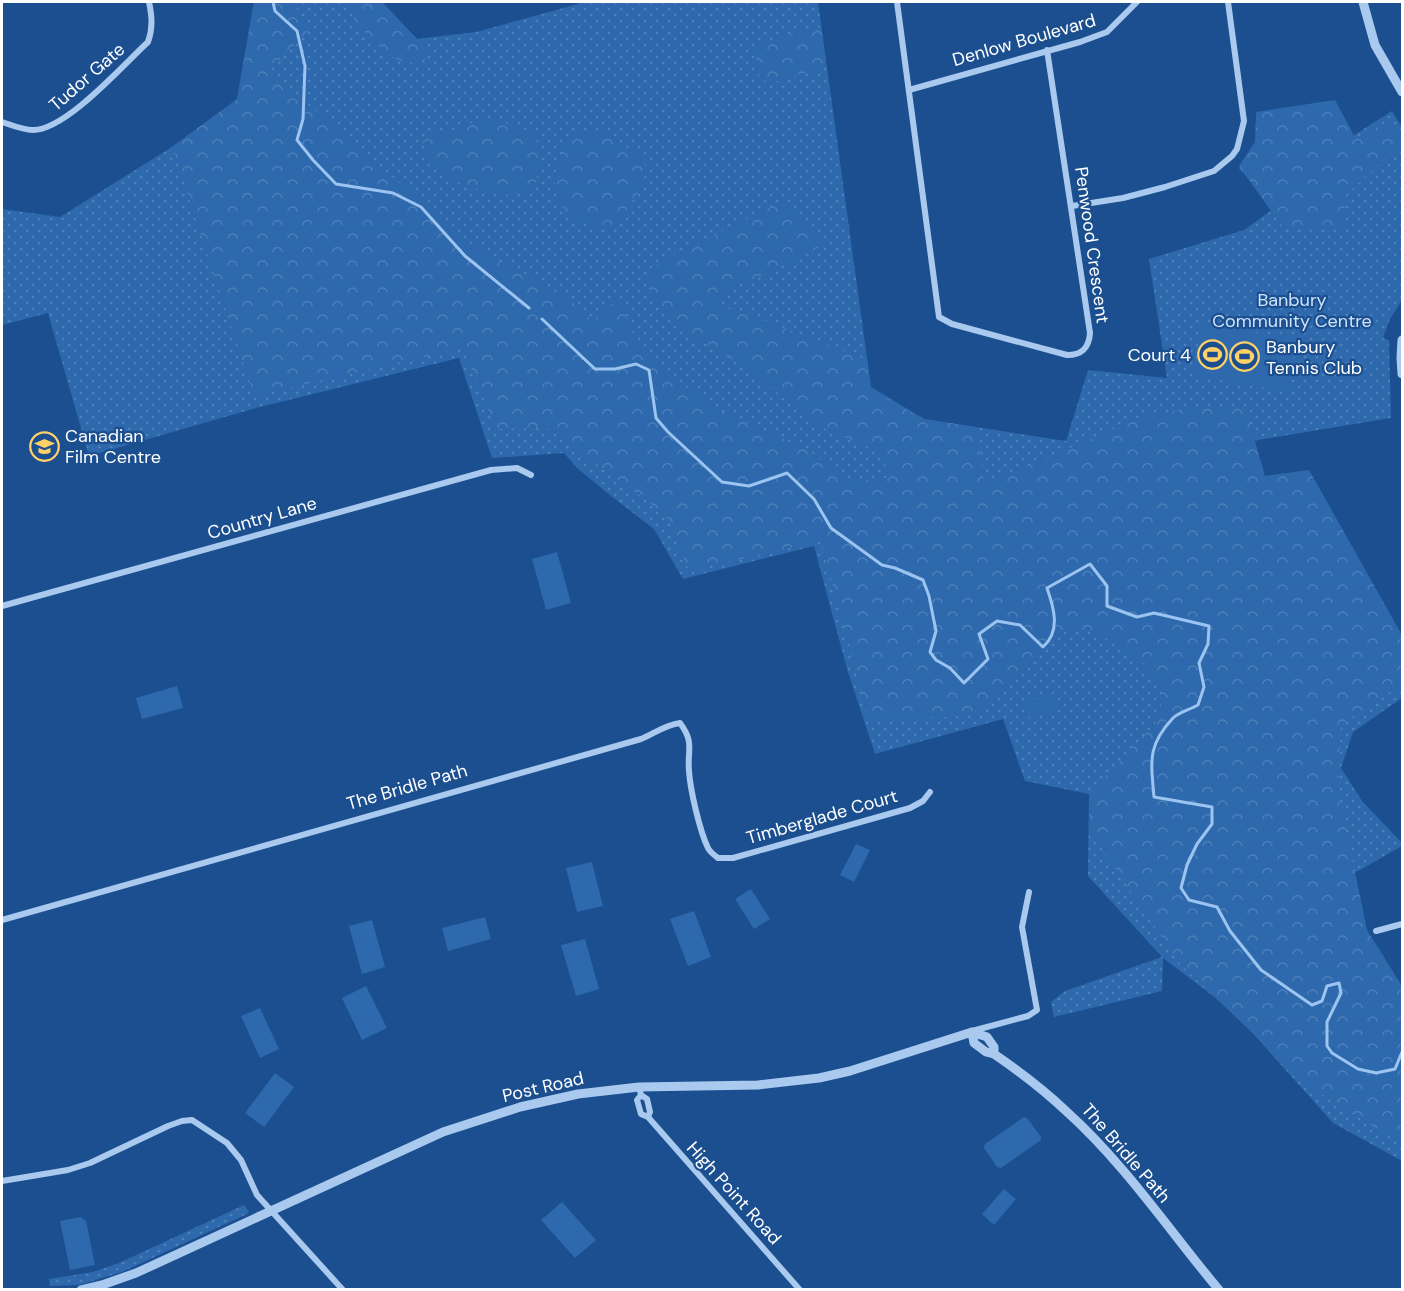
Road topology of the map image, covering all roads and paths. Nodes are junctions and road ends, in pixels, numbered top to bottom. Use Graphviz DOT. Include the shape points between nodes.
graph roads {
  1 [pos="148,2"];
  2 [pos="897,2"];
  3 [pos="1137,2"];
  4 [pos="1228,2"];
  5 [pos="1363,2"];
  6 [pos="1047,50"];
  7 [pos="909,90"];
  8 [pos="1402,92"];
  9 [pos="2,122"];
  10 [pos="1072,206"];
  11 [pos="1402,340"];
  12 [pos="1402,374"];
  13 [pos="531,475"];
  14 [pos="2,606"];
  15 [pos="930,792"];
  16 [pos="718,858"];
  17 [pos="1029,892"];
  18 [pos="2,920"];
  19 [pos="1402,924"];
  20 [pos="1376,931"];
  21 [pos="972,1032"];
  22 [pos="640,1091"];
  23 [pos="2,1181"];
  24 [pos="272,1211"];
  25 [pos="81,1290"];
  26 [pos="343,1290"];
  27 [pos="800,1290"];
  28 [pos="1219,1290"];
  1 -- 9 [label="street, Tudor Gate" via="152,32 148,42 68,116 58,123 31,130"];
  2 -- 7 [label="street"];
  3 -- 6 [label="street, Denlow Boulevard" via="1107,32"];
  4 -- 10 [label="street" via="1244,121 1232,156 1214,171 1166,187"];
  5 -- 8 [label="street" via="1375,45"];
  6 -- 7 [label="street, Denlow Boulevard"];
  6 -- 10 [label="street, Penwood Crescent"];
  7 -- 10 [label="street, Penwood Crescent" via="939,317 945,322 1067,355 1084,351 1090,333"];
  11 -- 12 [label="street"];
  13 -- 14 [label="street, Country Lane" via="517,468 491,470"];
  15 -- 16 [label="street, Timberglade Court" via="910,808 733,858"];
  16 -- 18 [label="street, The Bridle Path" via="708,848 693,796 691,747 680,723 666,725 641,739"];
  17 -- 21 [label="street, Post Road" via="1022,927 1037,1010"];
  19 -- 20 [label="street"];
  21 -- 22 [label="street, Post Road" via="819,1078"];
  21 -- 28 [label="street, The Bridle Path" via="987,1037 994,1054 1066,1111 1097,1142"];
  22 -- 24 [label="street, Post Road" via="578,1094 520,1107 443,1132"];
  22 -- 27 [label="street, High Point Road" via="637,1100 641,1114 648,1117"];
  23 -- 24 [label="street" via="69,1170 182,1120 192,1120 227,1143 241,1160 257,1195"];
  24 -- 25 [label="street, Post Road" via="136,1273"];
  24 -- 26 [label="street"];
}
